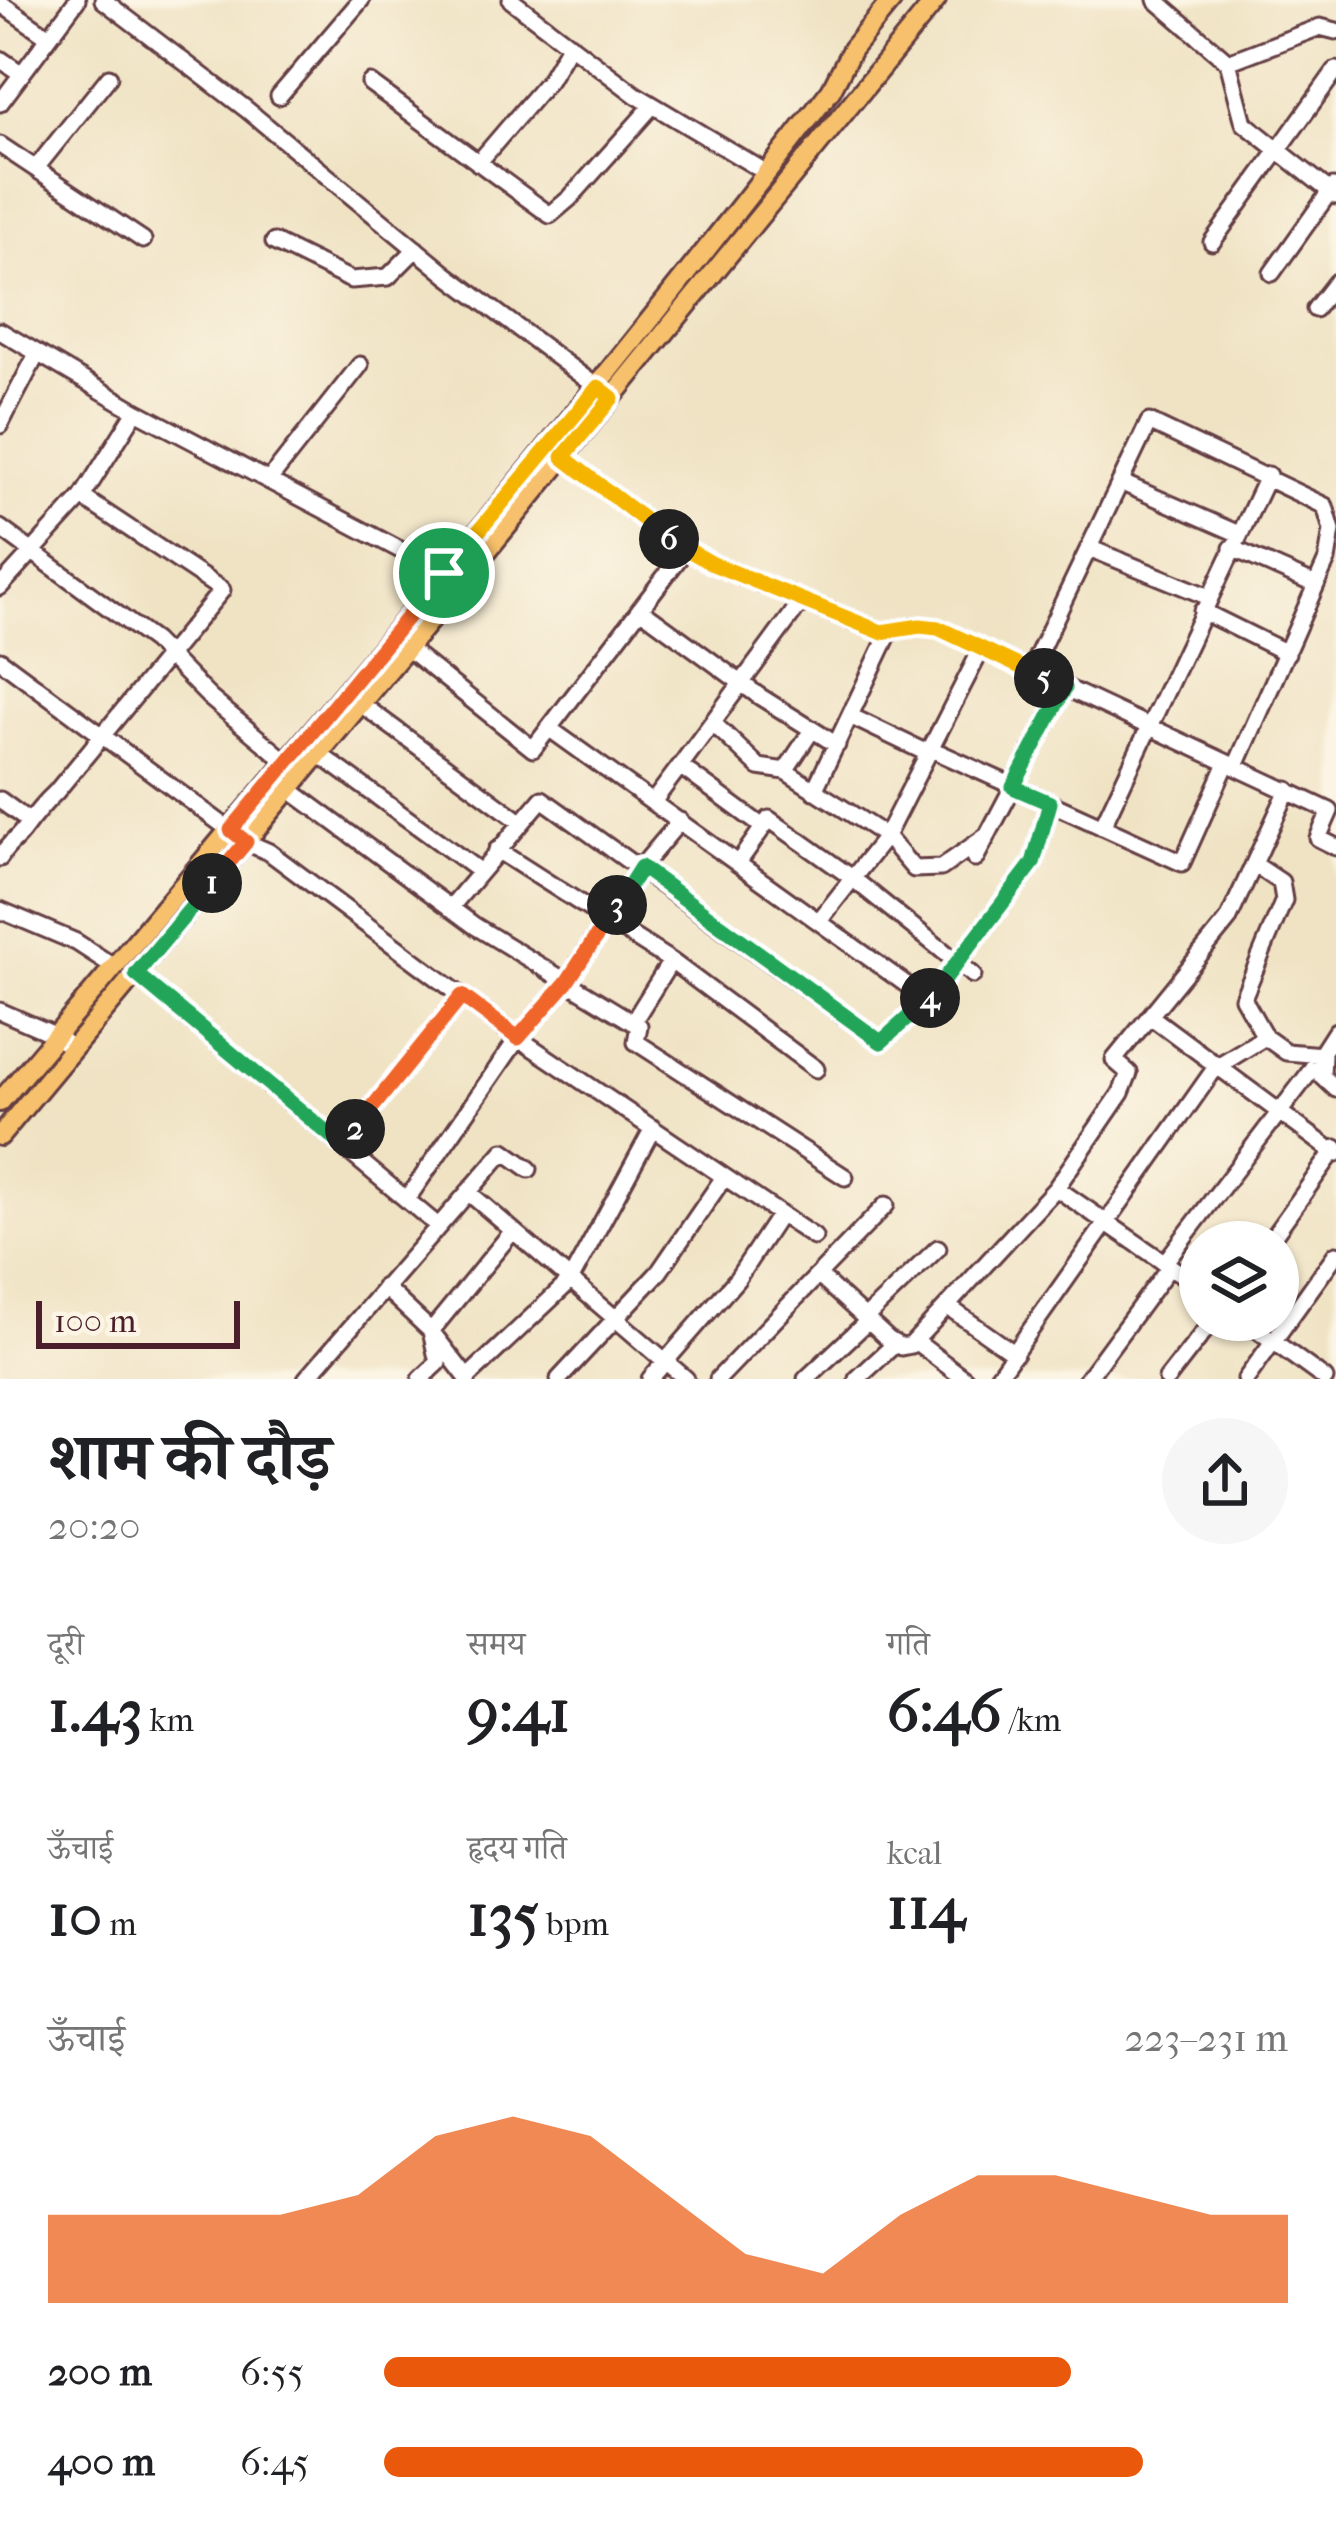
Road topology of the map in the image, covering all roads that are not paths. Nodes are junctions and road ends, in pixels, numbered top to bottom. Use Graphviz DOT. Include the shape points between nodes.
graph roads {
  1 [pos="77,0"];
  2 [pos="103,0"];
  3 [pos="361,0"];
  4 [pos="512,0"];
  5 [pos="892,0"];
  6 [pos="1156,0"];
  7 [pos="0,3"];
  8 [pos="933,5"];
  9 [pos="1336,31"];
  10 [pos="49,38"];
  11 [pos="570,44"];
  12 [pos="0,58"];
  13 [pos="1228,62"];
  14 [pos="1336,70"];
  15 [pos="22,74"];
  16 [pos="109,77"];
  17 [pos="370,83"];
  18 [pos="279,96"];
  19 [pos="0,103"];
  20 [pos="652,105"];
  21 [pos="0,145"];
  22 [pos="1277,151"];
  23 [pos="478,164"];
  24 [pos="35,168"];
  25 [pos="767,173"];
  26 [pos="1334,190"];
  27 [pos="143,240"];
  28 [pos="274,242"];
  29 [pos="1212,242"];
  30 [pos="416,249"];
  31 [pos="1272,273"];
  32 [pos="1336,281"];
  33 [pos="1315,309"];
  34 [pos="0,331"];
  35 [pos="37,354"];
  36 [pos="360,365"];
  37 [pos="605,392"];
  38 [pos="136,411"];
  39 [pos="0,425"];
  40 [pos="563,457"];
  41 [pos="1268,476"];
  42 [pos="269,480"];
  43 [pos="1120,482"];
  44 [pos="82,497"];
  45 [pos="1334,527"];
  46 [pos="0,528"];
  47 [pos="1236,541"];
  48 [pos="1089,548"];
  49 [pos="686,549"];
  50 [pos="31,550"];
  51 [pos="444,573"];
  52 [pos="1316,585"];
  53 [pos="0,587"];
  54 [pos="802,601"];
  55 [pos="1205,604"];
  56 [pos="640,609"];
  57 [pos="890,631"];
  58 [pos="407,648"];
  59 [pos="982,648"];
  60 [pos="1288,653"];
  61 [pos="167,656"];
  62 [pos="0,660"];
  63 [pos="1030,671"];
  64 [pos="740,682"];
  65 [pos="1065,688"];
  66 [pos="361,704"];
  67 [pos="850,716"];
  68 [pos="712,723"];
  69 [pos="1147,727"];
  70 [pos="550,729"];
  71 [pos="812,730"];
  72 [pos="100,736"];
  73 [pos="837,746"];
  74 [pos="928,751"];
  75 [pos="319,754"];
  76 [pos="287,763"];
  77 [pos="1231,764"];
  78 [pos="680,766"];
  79 [pos="785,771"];
  80 [pos="1013,787"];
  81 [pos="290,789"];
  82 [pos="1288,790"];
  83 [pos="814,791"];
  84 [pos="0,800"];
  85 [pos="653,802"];
  86 [pos="1050,803"];
  87 [pos="27,820"];
  88 [pos="680,821"];
  89 [pos="521,823"];
  90 [pos="763,827"];
  91 [pos="1102,827"];
  92 [pos="988,835"];
  93 [pos="238,836"];
  94 [pos="886,836"];
  95 [pos="1336,847"];
  96 [pos="2,850"];
  97 [pos="496,850"];
  98 [pos="975,859"];
  99 [pos="738,863"];
  100 [pos="1254,864"];
  101 [pos="641,867"];
  102 [pos="479,871"];
  103 [pos="851,877"];
  104 [pos="450,908"];
  105 [pos="0,910"];
  106 [pos="607,920"];
  107 [pos="819,921"];
  108 [pos="670,961"];
  109 [pos="957,962"];
  110 [pos="113,966"];
  111 [pos="136,974"];
  112 [pos="973,975"];
  113 [pos="567,982"];
  114 [pos="462,996"];
  115 [pos="928,1000"];
  116 [pos="0,1011"];
  117 [pos="1150,1016"];
  118 [pos="633,1022"];
  119 [pos="1336,1031"];
  120 [pos="56,1035"];
  121 [pos="1264,1037"];
  122 [pos="518,1038"];
  123 [pos="73,1048"];
  124 [pos="1323,1055"];
  125 [pos="1216,1067"];
  126 [pos="816,1069"];
  127 [pos="1336,1089"];
  128 [pos="0,1102"];
  129 [pos="1280,1112"];
  130 [pos="652,1128"];
  131 [pos="0,1136"];
  132 [pos="342,1145"];
  133 [pos="1335,1151"];
  134 [pos="530,1169"];
  135 [pos="724,1177"];
  136 [pos="845,1178"];
  137 [pos="1056,1188"];
  138 [pos="468,1192"];
  139 [pos="407,1199"];
  140 [pos="886,1205"];
  141 [pos="780,1214"];
  142 [pos="1284,1221"];
  143 [pos="1106,1222"];
  144 [pos="438,1226"];
  145 [pos="814,1237"];
  146 [pos="507,1238"];
  147 [pos="938,1247"];
  148 [pos="1336,1254"];
  149 [pos="1168,1264"];
  150 [pos="1179,1272"];
  151 [pos="818,1276"];
  152 [pos="570,1281"];
  153 [pos="383,1287"];
  154 [pos="1299,1304"];
  155 [pos="947,1306"];
  156 [pos="617,1318"];
  157 [pos="866,1320"];
  158 [pos="430,1331"];
  159 [pos="914,1341"];
  160 [pos="1197,1341"];
  161 [pos="1271,1341"];
  162 [pos="1273,1341"];
  163 [pos="895,1344"];
  164 [pos="1015,1354"];
  165 [pos="666,1361"];
  166 [pos="467,1378"];
  167 [pos="306,1379"];
  168 [pos="421,1379"];
  169 [pos="559,1379"];
  170 [pos="650,1379"];
  171 [pos="686,1379"];
  172 [pos="718,1379"];
  173 [pos="806,1379"];
  174 [pos="857,1379"];
  175 [pos="964,1379"];
  176 [pos="996,1379"];
  177 [pos="1087,1379"];
  178 [pos="1167,1379"];
  179 [pos="1246,1379"];
  180 [pos="1325,1379"];
  1 -- 10 [label="street"];
  2 -- 30 [label="street"];
  3 -- 18 [label="street"];
  4 -- 11 [label="street"];
  5 -- 25 [label="main road"];
  6 -- 13 [label="street"];
  7 -- 10 [label="street"];
  8 -- 37 [label="main road"];
  9 -- 13 [label="street" via="1320,27"];
  10 -- 15 [label="street"];
  11 -- 20 [label="street"];
  11 -- 23 [label="street"];
  12 -- 15 [label="street"];
  13 -- 22 [label="street" via="1244,123"];
  14 -- 22 [label="street"];
  15 -- 19 [label="street"];
  16 -- 24 [label="street"];
  17 -- 23 [label="street"];
  20 -- 23 [label="street" via="554,214"];
  20 -- 25 [label="street"];
  21 -- 24 [label="street"];
  22 -- 26 [label="street"];
  22 -- 29 [label="street"];
  24 -- 27 [label="street"];
  25 -- 37 [label="main road"];
  26 -- 31 [label="street"];
  28 -- 30 [label="street" via="351,280 388,277"];
  30 -- 37 [label="street"];
  32 -- 33 [label="street"];
  34 -- 35 [label="street"];
  35 -- 38 [label="street"];
  35 -- 39 [label="street"];
  36 -- 42 [label="street"];
  37 -- 40 [label="main road"];
  37 -- 51 [label="main road"];
  38 -- 42 [label="street"];
  38 -- 44 [label="street"];
  40 -- 49 [label="street"];
  40 -- 58 [label="main road"];
  41 -- 43 [label="street" via="1149,422"];
  41 -- 45 [label="street" via="1320,500"];
  41 -- 47 [label="street"];
  42 -- 51 [label="street"];
  43 -- 47 [label="street"];
  43 -- 48 [label="street"];
  44 -- 50 [label="street"];
  44 -- 61 [label="street" via="222,590"];
  45 -- 52 [label="street"];
  46 -- 50 [label="street"];
  47 -- 52 [label="street"];
  47 -- 55 [label="street"];
  48 -- 55 [label="street"];
  48 -- 63 [label="street"];
  49 -- 54 [label="street"];
  49 -- 56 [label="street"];
  50 -- 53 [label="street"];
  50 -- 61 [label="street"];
  51 -- 76 [label="main road"];
  52 -- 60 [label="street"];
  54 -- 57 [label="street"];
  54 -- 64 [label="street"];
  55 -- 60 [label="street"];
  55 -- 69 [label="street"];
  56 -- 64 [label="street"];
  56 -- 70 [label="street"];
  57 -- 59 [label="street" via="938,628"];
  57 -- 67 [label="street"];
  58 -- 66 [label="main road"];
  58 -- 70 [label="street" via="533,749"];
  59 -- 63 [label="street"];
  59 -- 74 [label="street"];
  60 -- 77 [label="street"];
  61 -- 72 [label="street"];
  61 -- 76 [label="street"];
  62 -- 72 [label="street"];
  63 -- 65 [label="street"];
  64 -- 68 [label="street"];
  64 -- 71 [label="street"];
  65 -- 69 [label="street"];
  65 -- 80 [label="street"];
  66 -- 75 [label="main road"];
  66 -- 89 [label="street"];
  67 -- 73 [label="street"];
  67 -- 74 [label="street"];
  68 -- 78 [label="street"];
  68 -- 79 [label="street" via="759,767"];
  69 -- 77 [label="street"];
  69 -- 91 [label="street"];
  70 -- 85 [label="street"];
  71 -- 73 [label="street"];
  71 -- 79 [label="street"];
  72 -- 87 [label="street"];
  72 -- 93 [label="street"];
  73 -- 83 [label="street"];
  74 -- 80 [label="street"];
  74 -- 94 [label="street"];
  75 -- 81 [label="main road"];
  75 -- 102 [label="street"];
  76 -- 93 [label="main road"];
  77 -- 82 [label="street"];
  77 -- 91 [label="street" via="1182,863"];
  78 -- 85 [label="street"];
  78 -- 90 [label="street"];
  79 -- 83 [label="street"];
  80 -- 86 [label="street"];
  80 -- 92 [label="street"];
  81 -- 93 [label="main road"];
  81 -- 104 [label="street"];
  82 -- 95 [label="street" via="1330,811 1318,838"];
  82 -- 100 [label="street"];
  83 -- 94 [label="street"];
  84 -- 87 [label="street"];
  85 -- 88 [label="street"];
  86 -- 91 [label="street"];
  86 -- 109 [label="street" via="1033,863"];
  87 -- 96 [label="street"];
  88 -- 99 [label="street"];
  88 -- 101 [label="street"];
  89 -- 97 [label="street"];
  89 -- 101 [label="street" via="542,799"];
  90 -- 99 [label="street"];
  90 -- 103 [label="street" via="769,819"];
  92 -- 94 [label="street" via="941,868 914,869"];
  92 -- 98 [label="street"];
  93 -- 110 [label="main road"];
  93 -- 111 [label="main road"];
  93 -- 114 [label="street"];
  94 -- 103 [label="street"];
  97 -- 102 [label="street"];
  97 -- 106 [label="street"];
  99 -- 107 [label="street"];
  100 -- 117 [label="street" via="1213,944"];
  100 -- 121 [label="street" via="1281,882 1284,900 1244,991"];
  101 -- 106 [label="street"];
  101 -- 115 [label="street" via="881,1042"];
  102 -- 104 [label="street"];
  103 -- 107 [label="street"];
  103 -- 109 [label="street"];
  104 -- 113 [label="street"];
  105 -- 110 [label="street"];
  106 -- 108 [label="street"];
  106 -- 113 [label="street"];
  107 -- 115 [label="street"];
  108 -- 118 [label="street"];
  108 -- 126 [label="street"];
  109 -- 112 [label="street"];
  109 -- 115 [label="street"];
  110 -- 120 [label="main road"];
  111 -- 123 [label="main road"];
  111 -- 132 [label="street"];
  113 -- 118 [label="street"];
  113 -- 122 [label="street"];
  114 -- 122 [label="street"];
  114 -- 132 [label="street"];
  116 -- 120 [label="street"];
  117 -- 125 [label="street"];
  117 -- 137 [label="street" via="1114,1060 1129,1080"];
  118 -- 136 [label="street" via="636,1042"];
  119 -- 124 [label="street"];
  120 -- 123 [label="street"];
  120 -- 128 [label="main road"];
  121 -- 124 [label="street" via="1286,1052"];
  121 -- 125 [label="street"];
  122 -- 130 [label="street"];
  122 -- 139 [label="street"];
  123 -- 131 [label="main road"];
  124 -- 127 [label="street" via="1322,1076"];
  124 -- 129 [label="street"];
  125 -- 129 [label="street"];
  125 -- 143 [label="street"];
  129 -- 133 [label="street"];
  129 -- 149 [label="street"];
  130 -- 135 [label="street"];
  130 -- 152 [label="street"];
  132 -- 139 [label="street"];
  133 -- 142 [label="street"];
  134 -- 138 [label="street" via="505,1151"];
  135 -- 141 [label="street"];
  135 -- 156 [label="street"];
  137 -- 143 [label="street"];
  137 -- 155 [label="street"];
  138 -- 144 [label="street"];
  138 -- 152 [label="street"];
  139 -- 144 [label="street"];
  140 -- 151 [label="street"];
  141 -- 145 [label="street"];
  141 -- 165 [label="street"];
  143 -- 149 [label="street"];
  143 -- 164 [label="street"];
  144 -- 153 [label="street"];
  146 -- 158 [label="street"];
  147 -- 157 [label="street"];
  148 -- 154 [label="street"];
  149 -- 150 [label="street"];
  149 -- 177 [label="street"];
  151 -- 157 [label="street"];
  151 -- 172 [label="street"];
  152 -- 156 [label="street"];
  152 -- 166 [label="street"];
  153 -- 158 [label="street"];
  153 -- 167 [label="street"];
  155 -- 159 [label="street"];
  155 -- 164 [label="street"];
  156 -- 165 [label="street"];
  156 -- 169 [label="street"];
  157 -- 163 [label="street"];
  157 -- 173 [label="street"];
  158 -- 166 [label="street"];
  158 -- 168 [label="street" via="438,1364"];
  159 -- 163 [label="street"];
  159 -- 175 [label="street"];
  160 -- 178 [label="street"];
  161 -- 179 [label="street"];
  162 -- 180 [label="street"];
  163 -- 174 [label="street"];
  164 -- 176 [label="street"];
  165 -- 170 [label="street"];
  165 -- 171 [label="street"];
}
